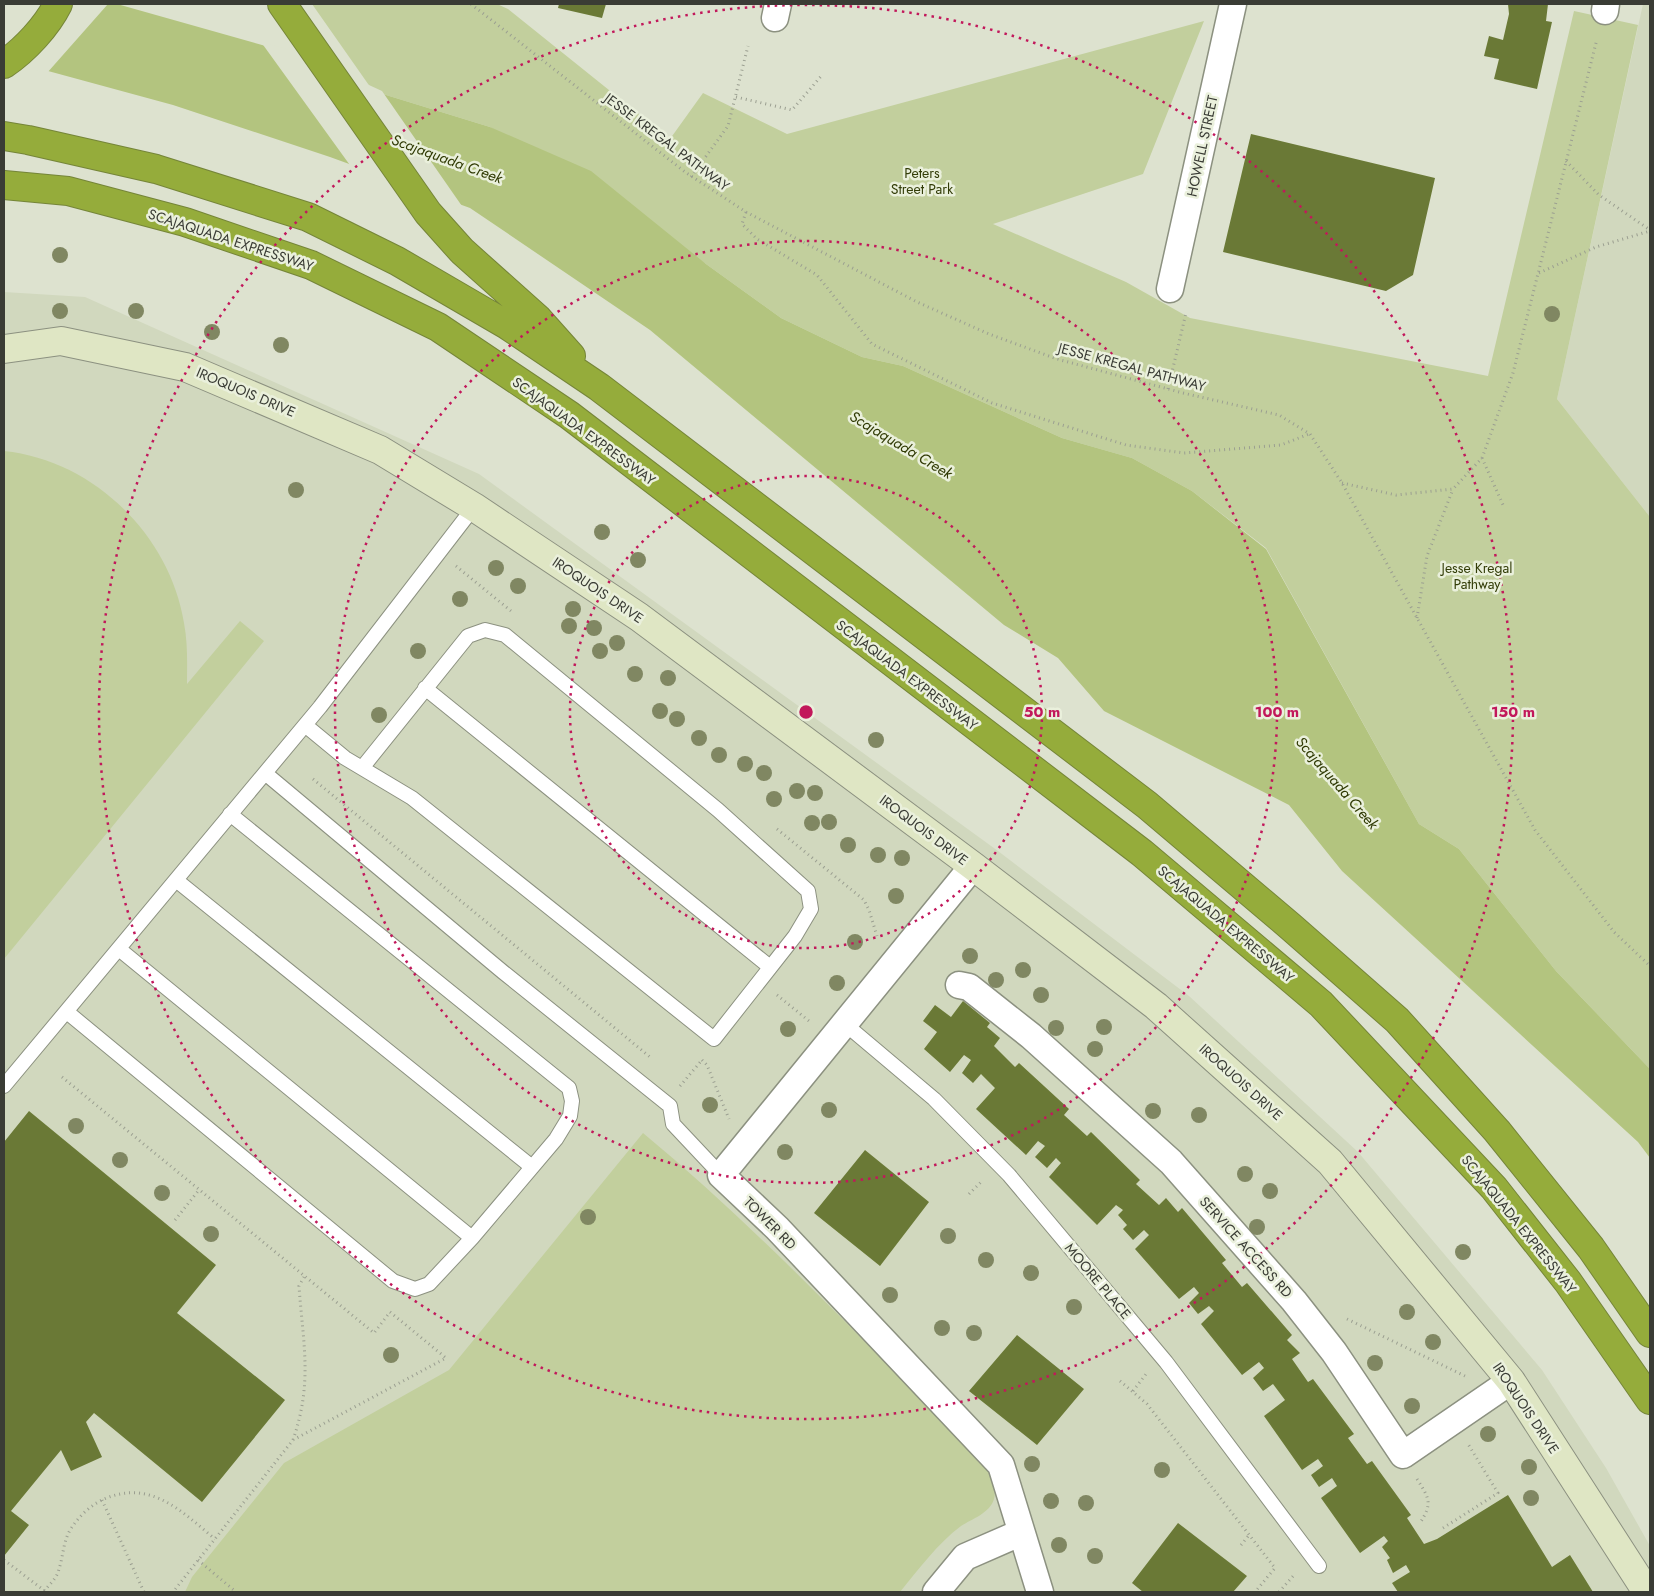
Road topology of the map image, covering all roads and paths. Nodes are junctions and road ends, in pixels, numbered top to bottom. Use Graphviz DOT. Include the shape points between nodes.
graph roads {
  1 [pos="58,4"];
  2 [pos="282,4"];
  3 [pos="471,4"];
  4 [pos="1233,4"];
  5 [pos="1606,8"];
  6 [pos="748,46"];
  7 [pos="4,64"];
  8 [pos="823,74"];
  9 [pos="736,97"];
  10 [pos="4,136"];
  11 [pos="1565,161"];
  12 [pos="691,177"];
  13 [pos="4,185"];
  14 [pos="746,212"];
  15 [pos="1650,230"];
  16 [pos="1538,273"];
  17 [pos="1170,289"];
  18 [pos="4,349"];
  19 [pos="599,387"];
  20 [pos="1168,389"];
  21 [pos="1310,434"];
  22 [pos="1482,458"];
  23 [pos="1342,483"];
  24 [pos="1453,489"];
  25 [pos="474,507"];
  26 [pos="1504,507"];
  27 [pos="1417,618"];
  28 [pos="425,688"];
  29 [pos="305,725"];
  30 [pos="362,768"];
  31 [pos="265,773"];
  32 [pos="313,780"];
  33 [pos="230,814"];
  34 [pos="972,866"];
  35 [pos="176,880"];
  36 [pos="119,949"];
  37 [pos="1650,966"];
  38 [pos="770,967"];
  39 [pos="959,985"];
  40 [pos="788,1004"];
  41 [pos="68,1012"];
  42 [pos="845,1024"];
  43 [pos="816,1027"];
  44 [pos="704,1057"];
  45 [pos="652,1058"];
  46 [pos="707,1065"];
  47 [pos="62,1077"];
  48 [pos="675,1077"];
  49 [pos="688,1077"];
  50 [pos="682,1084"];
  51 [pos="4,1086"];
  52 [pos="729,1120"];
  53 [pos="532,1167"];
  54 [pos="721,1175"];
  55 [pos="981,1182"];
  56 [pos="199,1190"];
  57 [pos="969,1194"];
  58 [pos="175,1220"];
  59 [pos="472,1238"];
  60 [pos="304,1277"];
  61 [pos="1342,1316"];
  62 [pos="1650,1333"];
  63 [pos="1149,1371"];
  64 [pos="1120,1381"];
  65 [pos="1504,1386"];
  66 [pos="1133,1391"];
  67 [pos="1650,1400"];
  68 [pos="1454,1420"];
  69 [pos="293,1440"];
  70 [pos="1403,1455"];
  71 [pos="102,1500"];
  72 [pos="1420,1523"];
  73 [pos="1443,1528"];
  74 [pos="1020,1532"];
  75 [pos="1249,1535"];
  76 [pos="215,1539"];
  77 [pos="1241,1545"];
  78 [pos="4,1560"];
  79 [pos="198,1560"];
  80 [pos="1318,1566"];
  81 [pos="45,1592"];
  82 [pos="144,1592"];
  83 [pos="173,1592"];
  84 [pos="236,1592"];
  85 [pos="936,1592"];
  86 [pos="1040,1592"];
  87 [pos="1255,1592"];
  88 [pos="1647,1592"];
  1 -- 7 [label="highway" via="38,32"];
  2 -- 19 [label="highway" via="428,213 462,251 538,319"];
  3 -- 12 [label="path, JESSE KREGAL PATHWAY"];
  4 -- 17 [label="street, HOWELL STREET"];
  5 -- 11 [label="path"];
  6 -- 9 [label="path"];
  8 -- 9 [label="path" via="792,110"];
  9 -- 12 [label="path" via="728,126"];
  10 -- 19 [label="highway" via="156,169 308,217 397,261 498,320"];
  11 -- 15 [label="path" via="1599,194"];
  11 -- 16 [label="path"];
  12 -- 14 [label="path, JESSE KREGAL PATHWAY"];
  13 -- 67 [label="highway, SCAJAQUADA EXPRESSWAY" via="68,191 185,222 312,265 438,327 568,416 1142,853 1321,1004 1494,1188 1568,1282"];
  14 -- 20 [label="path, JESSE KREGAL PATHWAY" via="917,302 989,334 1057,359"];
  14 -- 21 [label="path" via="742,224 752,234 817,275 872,344 992,403 1126,445 1184,453 1281,445"];
  15 -- 16 [label="path" via="1596,247"];
  16 -- 22 [label="path" via="1513,374"];
  17 -- 20 [label="path" via="1190,294"];
  18 -- 25 [label="street, IROQUOIS DRIVE" via="61,341 185,367 380,450"];
  19 -- 62 [label="highway" via="1147,805 1397,1020 1497,1131 1591,1248"];
  20 -- 21 [label="path, JESSE KREGAL PATHWAY" via="1279,415"];
  21 -- 23 [label="path, JESSE KREGAL PATHWAY"];
  22 -- 24 [label="path"];
  22 -- 26 [label="path"];
  23 -- 24 [label="path" via="1396,495"];
  23 -- 27 [label="path, JESSE KREGAL PATHWAY"];
  24 -- 27 [label="path" via="1427,556"];
  25 -- 29 [label="lane"];
  25 -- 34 [label="street, IROQUOIS DRIVE" via="639,617"];
  27 -- 37 [label="path, JESSE KREGAL PATHWAY" via="1535,830 1614,932"];
  28 -- 30 [label="lane"];
  28 -- 38 [label="lane"];
  28 -- 38 [label="lane" via="468,636 485,630 504,635 573,690 718,810 808,891 811,909 795,936"];
  29 -- 30 [label="lane"];
  29 -- 31 [label="lane"];
  30 -- 38 [label="lane" via="412,798 714,1038"];
  31 -- 33 [label="lane"];
  31 -- 54 [label="lane" via="503,972 670,1106 673,1124"];
  32 -- 45 [label="path"];
  33 -- 35 [label="lane"];
  33 -- 53 [label="lane" via="569,1088 572,1101 570,1116 556,1139"];
  34 -- 42 [label="street"];
  34 -- 65 [label="street, IROQUOIS DRIVE" via="1156,1006 1330,1162"];
  35 -- 36 [label="lane"];
  35 -- 53 [label="lane"];
  36 -- 41 [label="lane"];
  36 -- 59 [label="lane"];
  39 -- 70 [label="street, SERVICE ACCESS RD" via="969,987 1031,1036 1171,1162 1294,1300 1334,1352"];
  40 -- 43 [label="path"];
  41 -- 51 [label="lane"];
  41 -- 59 [label="lane" via="393,1281 415,1289 429,1284"];
  42 -- 54 [label="street"];
  42 -- 80 [label="lane, MOORE PLACE" via="934,1099 1009,1175 1166,1362"];
  44 -- 49 [label="path"];
  46 -- 52 [label="path"];
  47 -- 56 [label="path"];
  48 -- 50 [label="path"];
  53 -- 59 [label="lane"];
  54 -- 74 [label="street, TOWER RD" via="777,1228 1001,1465"];
  55 -- 57 [label="path"];
  56 -- 58 [label="path"];
  56 -- 60 [label="path"];
  60 -- 69 [label="path" via="299,1286 305,1397"];
  60 -- 69 [label="path" via="374,1333 390,1312 446,1358"];
  61 -- 65 [label="path"];
  63 -- 66 [label="path"];
  64 -- 66 [label="path"];
  65 -- 68 [label="street"];
  65 -- 88 [label="street, IROQUOIS DRIVE"];
  66 -- 75 [label="path" via="1147,1404"];
  68 -- 70 [label="street"];
  68 -- 73 [label="path" via="1498,1493"];
  69 -- 76 [label="path"];
  70 -- 72 [label="path" via="1428,1496 1428,1510"];
  71 -- 76 [label="path" via="128,1492 156,1496"];
  71 -- 81 [label="path" via="86,1511 69,1531 59,1570"];
  71 -- 82 [label="path"];
  74 -- 85 [label="street" via="964,1557"];
  74 -- 86 [label="street, TOWER RD"];
  75 -- 77 [label="path"];
  75 -- 87 [label="path" via="1275,1568"];
  76 -- 79 [label="path"];
  78 -- 81 [label="path"];
  79 -- 83 [label="path"];
  79 -- 84 [label="path"];
}
